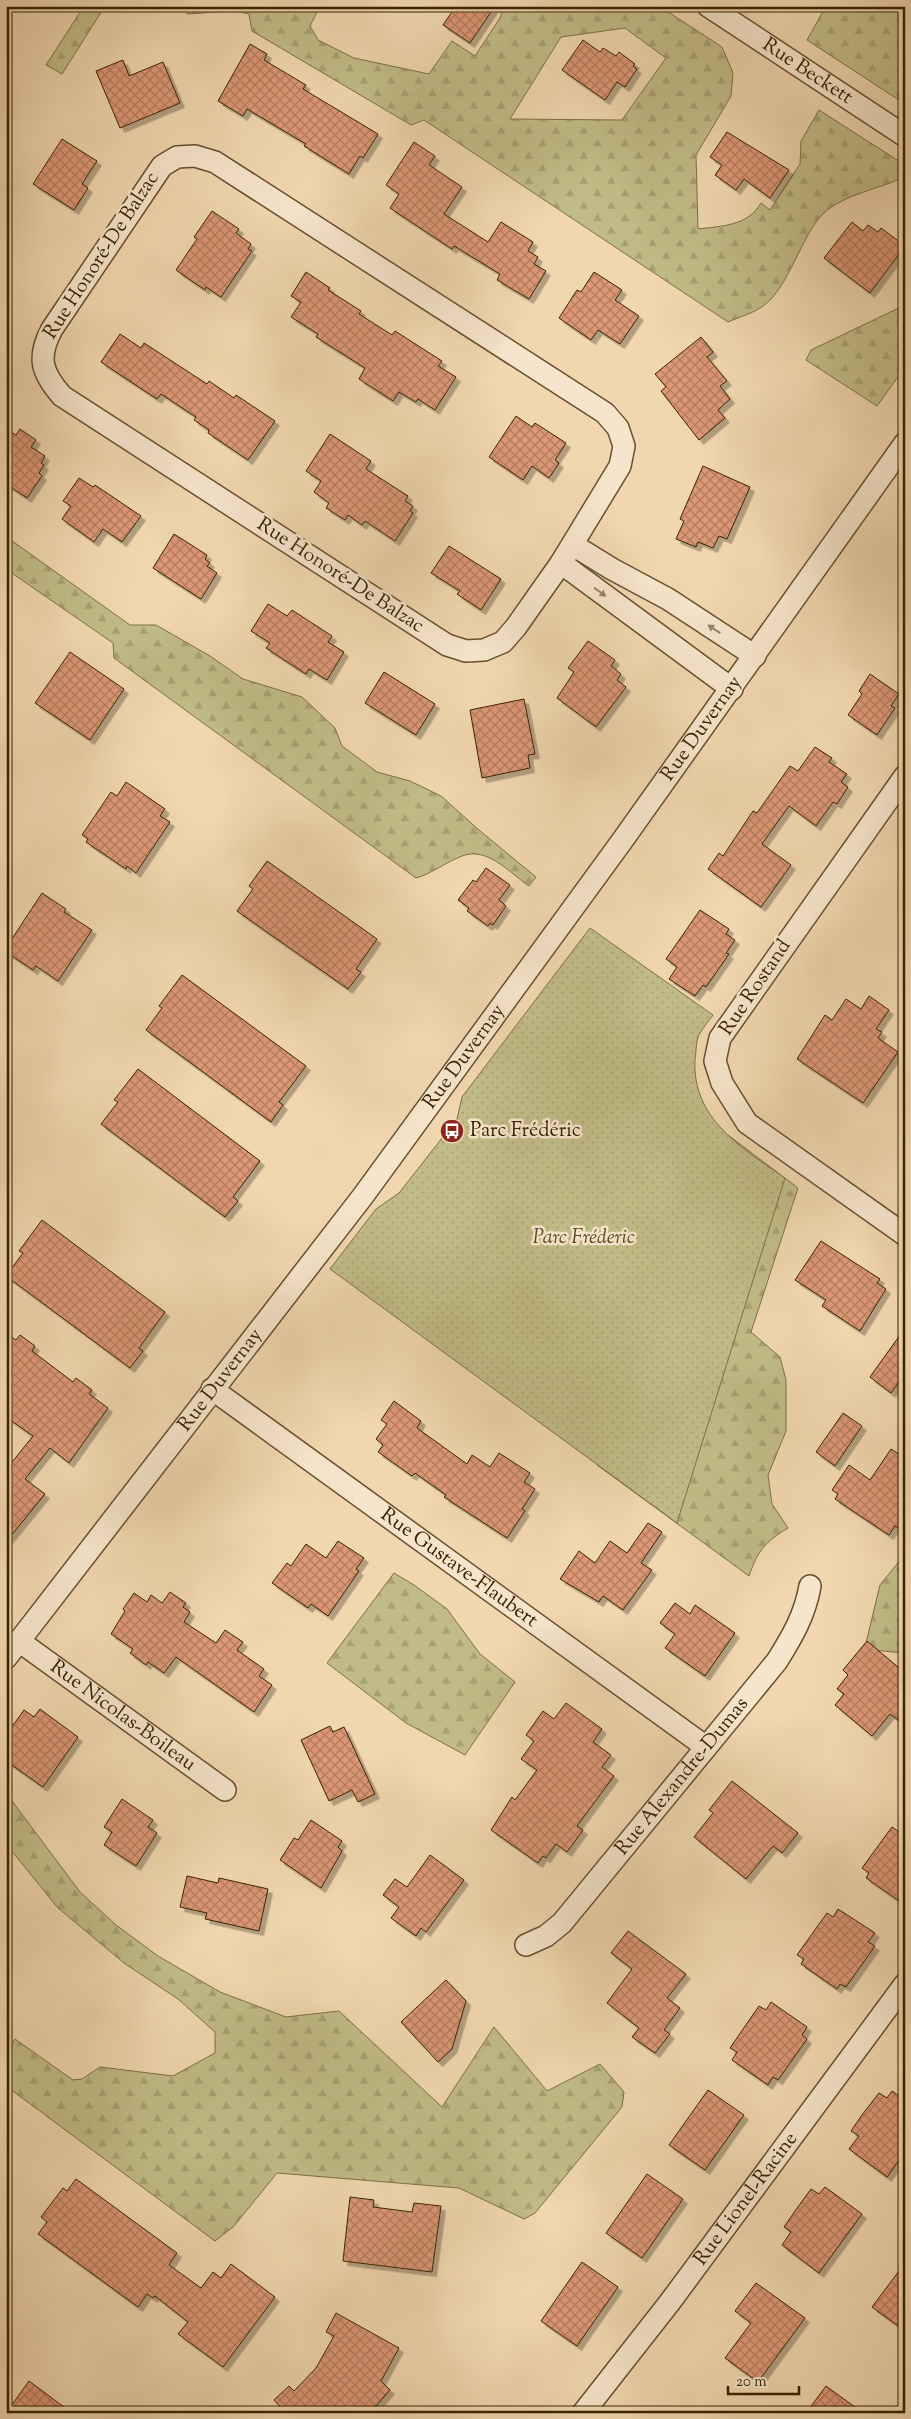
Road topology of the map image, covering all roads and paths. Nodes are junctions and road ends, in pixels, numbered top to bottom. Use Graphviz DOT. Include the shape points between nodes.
graph roads {
  1 [pos="708,6"];
  2 [pos="905,136"];
  3 [pos="905,443"];
  4 [pos="573,545"];
  5 [pos="561,563"];
  6 [pos="755,656"];
  7 [pos="732,689"];
  8 [pos="905,776"];
  9 [pos="905,1235"];
  10 [pos="212,1389"];
  11 [pos="810,1586"];
  12 [pos="19,1641"];
  13 [pos="6,1658"];
  14 [pos="706,1746"];
  15 [pos="225,1790"];
  16 [pos="526,1945"];
  17 [pos="905,1984"];
  18 [pos="583,2413"];
  1 -- 2 [label="street, Rue Beckett"];
  3 -- 6 [label="street, Rue Duvernay"];
  4 -- 5 [label="street, Rue Honoré-De Balzac"];
  4 -- 5 [label="street, Rue Honoré-De Balzac" via="620,466 624,446 618,428 605,413 214,162 195,156 177,157 162,166 43,346 43,364 50,382 62,396 447,645 466,651 484,650 503,642"];
  6 -- 4 [label="street, one-way" via="668,599"];
  5 -- 7 [label="street, one-way"];
  6 -- 7 [label="street, Rue Duvernay"];
  7 -- 10 [label="street, Rue Duvernay" via="363,1196"];
  8 -- 9 [label="street, Rue Rostand" via="720,1038 715,1061 722,1083 747,1123"];
  10 -- 12 [label="street, Rue Duvernay"];
  10 -- 14 [label="street, Rue Gustave-Flaubert"];
  11 -- 14 [label="street, Rue Alexandre-Dumas" via="806,1607 777,1661"];
  12 -- 13 [label="street, Rue Duvernay"];
  12 -- 15 [label="street, Rue Nicolas-Boileau"];
  14 -- 16 [label="street, Rue Alexandre-Dumas" via="562,1923 546,1936"];
  17 -- 18 [label="street, Rue Lionel-Racine" via="670,2302"];
}
